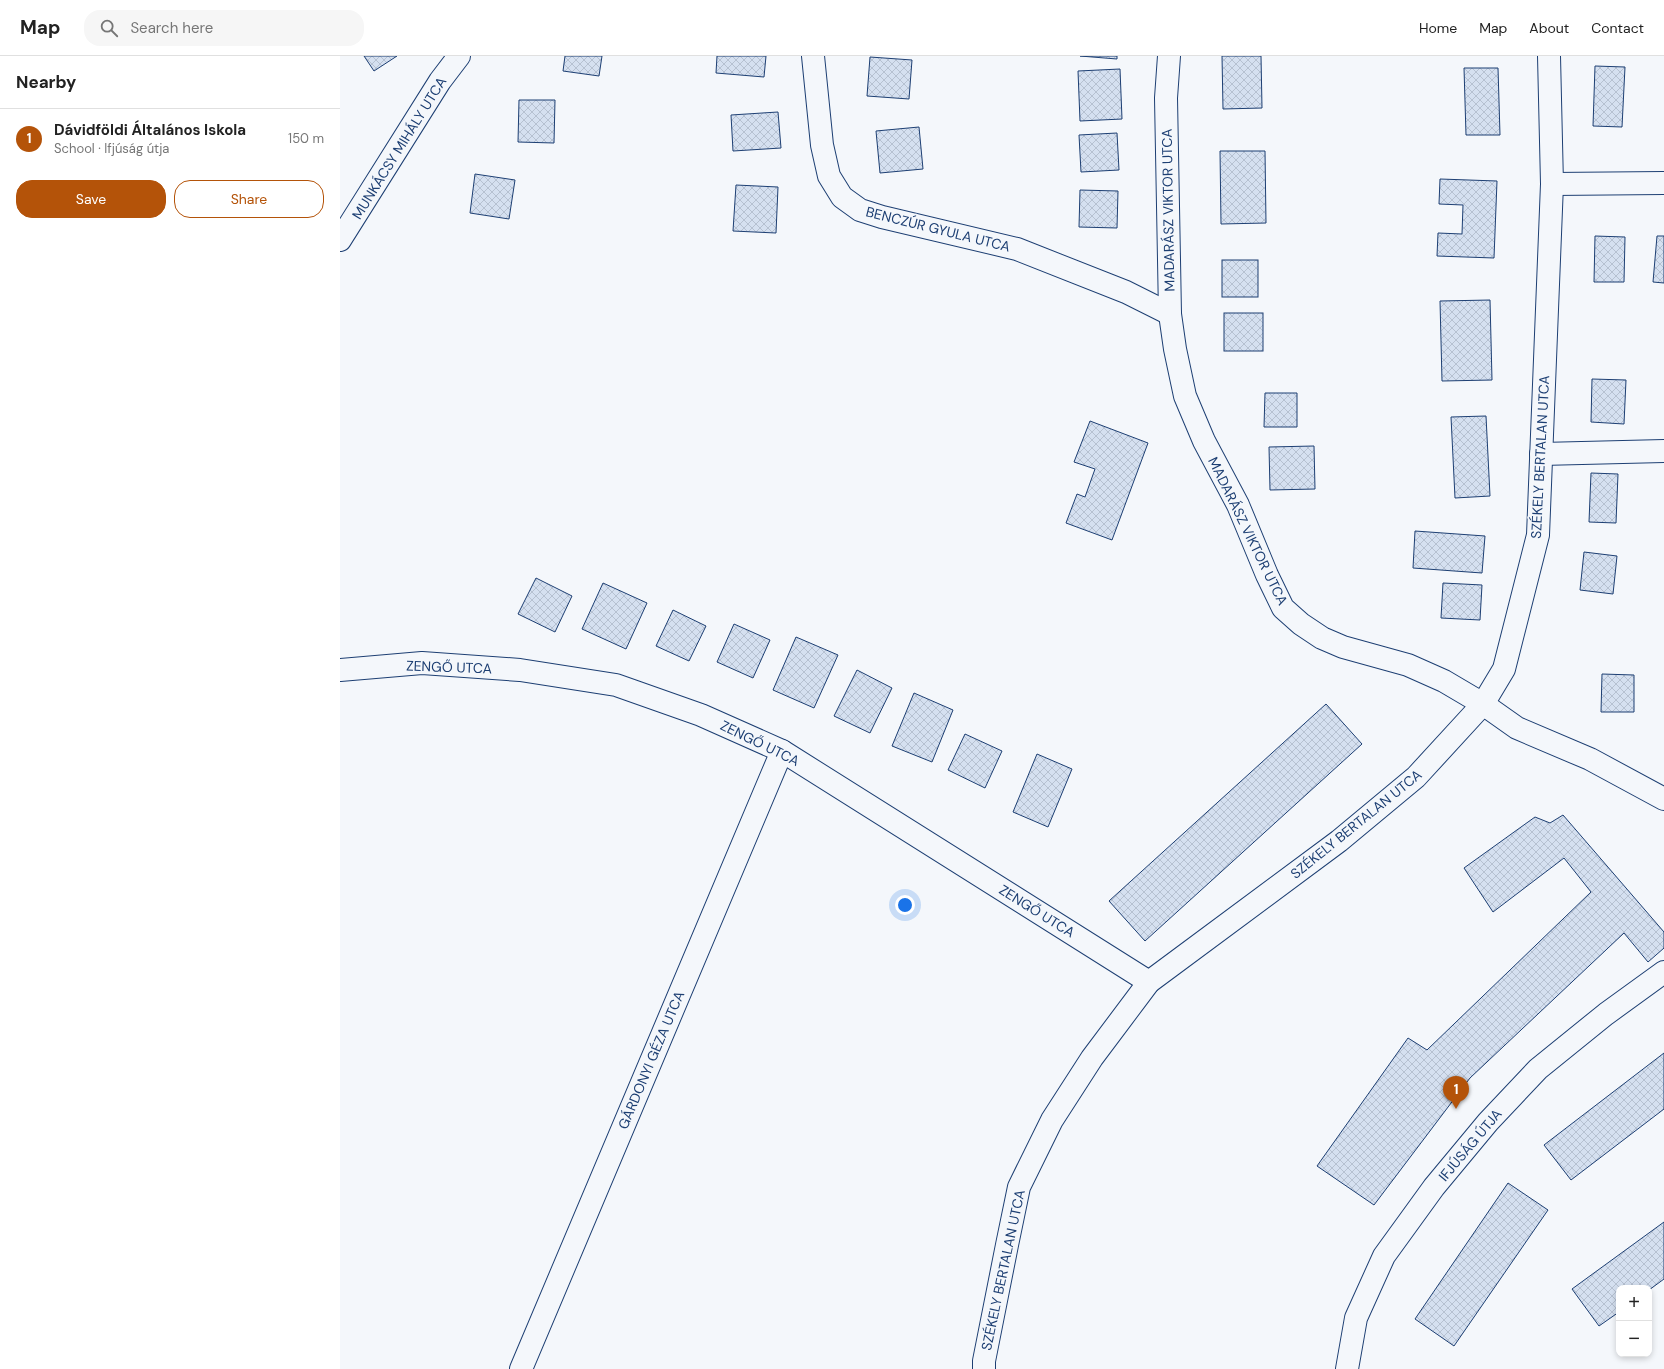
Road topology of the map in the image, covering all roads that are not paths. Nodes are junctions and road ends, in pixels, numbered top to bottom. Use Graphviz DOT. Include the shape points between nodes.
graph roads {
  1 [pos="459,56"];
  2 [pos="814,56"];
  3 [pos="1169,56"];
  4 [pos="1549,56"];
  5 [pos="1664,183"];
  6 [pos="1552,184"];
  7 [pos="340,240"];
  8 [pos="1170,314"];
  9 [pos="1664,451"];
  10 [pos="1541,454"];
  11 [pos="340,670"];
  12 [pos="1483,704"];
  13 [pos="782,751"];
  14 [pos="1664,799"];
  15 [pos="1664,972"];
  16 [pos="1150,982"];
  17 [pos="521,1369"];
  18 [pos="984,1369"];
  19 [pos="1348,1369"];
  1 -- 7 [label="street, MUNKÁCSY MIHÁLY UTCA" via="440,81"];
  2 -- 8 [label="street, BENCZÚR GYULA UTCA" via="822,145 829,176 842,197 860,210 882,217 1017,249 1126,292"];
  3 -- 8 [label="street, MADARÁSZ VIKTOR UTCA" via="1166,98"];
  4 -- 6 [label="street, SZÉKELY BERTALAN UTCA"];
  5 -- 6 [label="street"];
  6 -- 10 [label="street, SZÉKELY BERTALAN UTCA"];
  8 -- 12 [label="street, MADARÁSZ VIKTOR UTCA" via="1185,396 1204,441 1238,505 1283,608 1322,638 1343,647 1408,665 1444,681"];
  9 -- 10 [label="street"];
  10 -- 12 [label="street, SZÉKELY BERTALAN UTCA" via="1538,535 1504,669"];
  11 -- 13 [label="street, ZENGŐ UTCA" via="422,663 520,670 616,685 701,715"];
  12 -- 14 [label="street, MADARÁSZ VIKTOR UTCA" via="1517,728 1590,759"];
  12 -- 16 [label="street, SZÉKELY BERTALAN UTCA" via="1416,777 1339,841"];
  13 -- 16 [label="street, ZENGŐ UTCA"];
  13 -- 17 [label="street, GÁRDONYI GÉZA UTCA"];
  15 -- 19 [label="street, IFJÚSÁG ÚTJA" via="1606,1014 1538,1069 1488,1122 1434,1187 1384,1256 1356,1318"];
  16 -- 18 [label="street, SZÉKELY BERTALAN UTCA" via="1092,1058 1052,1120 1019,1187"];
}
